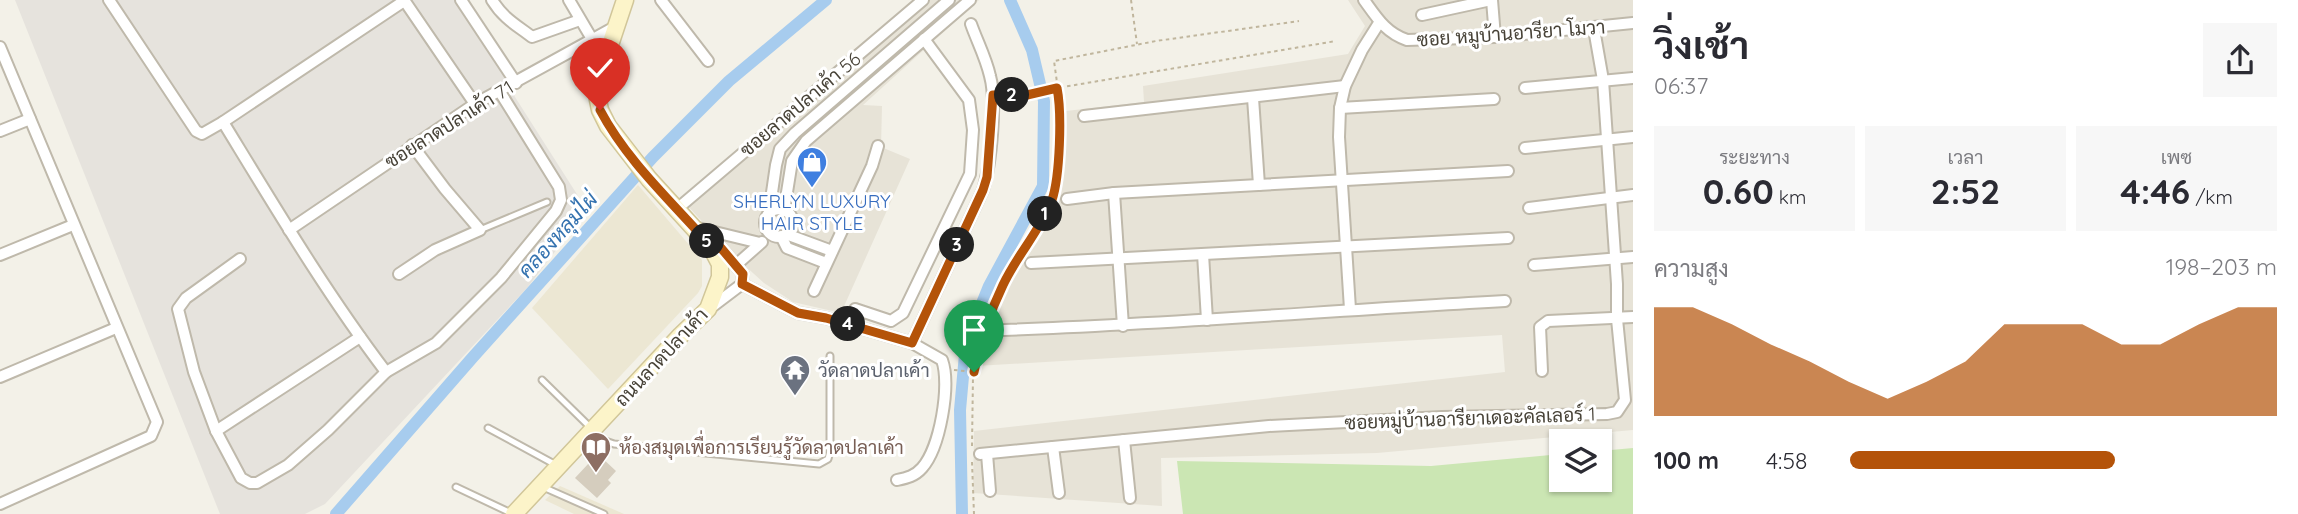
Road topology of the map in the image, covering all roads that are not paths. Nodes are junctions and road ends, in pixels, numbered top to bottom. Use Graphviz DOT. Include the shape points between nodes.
graph roads {
  1 [pos="109,0"];
  2 [pos="404,0"];
  3 [pos="461,0"];
  4 [pos="492,0"];
  5 [pos="569,0"];
  6 [pos="625,0"];
  7 [pos="661,0"];
  8 [pos="923,0"];
  9 [pos="950,0"];
  10 [pos="971,0"];
  11 [pos="1364,0"];
  12 [pos="1491,0"];
  13 [pos="1422,15"];
  14 [pos="580,20"];
  15 [pos="1379,23"];
  16 [pos="1633,23"];
  17 [pos="971,24"];
  18 [pos="615,27"];
  19 [pos="1594,29"];
  20 [pos="1495,37"];
  21 [pos="592,39"];
  22 [pos="924,39"];
  23 [pos="0,47"];
  24 [pos="708,61"];
  25 [pos="1633,78"];
  26 [pos="1603,80"];
  27 [pos="516,83"];
  28 [pos="1345,86"];
  29 [pos="1525,88"];
  30 [pos="500,92"];
  31 [pos="1253,98"];
  32 [pos="1493,99"];
  33 [pos="475,104"];
  34 [pos="1340,108"];
  35 [pos="1083,116"];
  36 [pos="30,119"];
  37 [pos="223,122"];
  38 [pos="0,131"];
  39 [pos="1633,137"];
  40 [pos="1607,138"];
  41 [pos="412,145"];
  42 [pos="878,146"];
  43 [pos="1525,148"];
  44 [pos="1508,171"];
  45 [pos="1341,180"];
  46 [pos="1259,185"];
  47 [pos="1114,193"];
  48 [pos="1633,195"];
  49 [pos="1611,197"];
  50 [pos="1067,199"];
  51 [pos="547,202"];
  52 [pos="1530,208"];
  53 [pos="677,209"];
  54 [pos="785,211"];
  55 [pos="769,213"];
  56 [pos="73,225"];
  57 [pos="694,227"];
  58 [pos="289,230"];
  59 [pos="481,230"];
  60 [pos="779,235"];
  61 [pos="1508,238"];
  62 [pos="760,243"];
  63 [pos="709,244"];
  64 [pos="1346,246"];
  65 [pos="832,251"];
  66 [pos="1203,254"];
  67 [pos="0,255"];
  68 [pos="1633,257"];
  69 [pos="240,259"];
  70 [pos="1615,259"];
  71 [pos="1118,260"];
  72 [pos="826,263"];
  73 [pos="1031,263"];
  74 [pos="736,265"];
  75 [pos="1534,265"];
  76 [pos="399,274"];
  77 [pos="742,284"];
  78 [pos="814,291"];
  79 [pos="1505,302"];
  80 [pos="708,309"];
  81 [pos="855,309"];
  82 [pos="1350,309"];
  83 [pos="1633,317"];
  84 [pos="1617,319"];
  85 [pos="1207,320"];
  86 [pos="1123,326"];
  87 [pos="116,328"];
  88 [pos="1004,330"];
  89 [pos="360,337"];
  90 [pos="912,343"];
  91 [pos="830,356"];
  92 [pos="1542,371"];
  93 [pos="386,372"];
  94 [pos="1628,375"];
  95 [pos="0,377"];
  96 [pos="542,380"];
  97 [pos="488,428"];
  98 [pos="216,431"];
  99 [pos="590,433"];
  100 [pos="1124,440"];
  101 [pos="1053,447"];
  102 [pos="559,466"];
  103 [pos="897,480"];
  104 [pos="540,486"];
  105 [pos="456,487"];
  106 [pos="990,491"];
  107 [pos="1059,493"];
  108 [pos="1130,498"];
  109 [pos="0,504"];
  110 [pos="514,514"];
  111 [pos="604,514"];
  1 -- 37 [label="street" via="196,131 204,133"];
  2 -- 33 [label="street"];
  2 -- 37 [label="street"];
  3 -- 27 [label="street"];
  4 -- 14 [label="street" via="504,18 534,38"];
  5 -- 14 [label="street"];
  6 -- 18 [label="main road, ถนนลาดปลาเค้า"];
  7 -- 24 [label="street"];
  8 -- 53 [label="street, ซอยลาดปลาเค้า 56"];
  9 -- 55 [label="street" via="780,149"];
  10 -- 22 [label="street"];
  11 -- 15 [label="street, ซอย หมูบ้านอารียา โมวา"];
  12 -- 13 [label="street"];
  12 -- 20 [label="street"];
  14 -- 21 [label="street"];
  15 -- 20 [label="street, ซอย หมูบ้านอารียา โมวา" via="1407,40"];
  15 -- 28 [label="street"];
  16 -- 19 [label="street, ซอย หมูบ้านอารียา โมวา"];
  17 -- 90 [label="street" via="993,95 987,177"];
  18 -- 21 [label="street, ซอยลาดปลาเค้า 71"];
  18 -- 53 [label="main road, ถนนลาดปลาเค้า" via="597,103 608,126"];
  19 -- 20 [label="street, ซอย หมูบ้านอารียา โมวา"];
  19 -- 26 [label="street, ซอยหมู่บ้านอารียาเดอะคัลเลอร์ 1"];
  21 -- 27 [label="street, ซอยลาดปลาเค้า 71"];
  22 -- 54 [label="street" via="806,141 792,161"];
  22 -- 81 [label="street" via="969,100 973,130 970,174 902,313 891,321"];
  23 -- 36 [label="street"];
  25 -- 26 [label="street"];
  26 -- 29 [label="street"];
  26 -- 40 [label="street, ซอยหมู่บ้านอารียาเดอะคัลเลอร์ 1"];
  27 -- 30 [label="street, ซอยลาดปลาเค้า 71"];
  28 -- 31 [label="street"];
  28 -- 34 [label="street"];
  30 -- 33 [label="street, ซอยลาดปลาเค้า 71"];
  30 -- 93 [label="street" via="559,187 561,200 472,309 436,343"];
  31 -- 35 [label="street"];
  31 -- 46 [label="street"];
  32 -- 34 [label="street"];
  33 -- 41 [label="street, ซอยลาดปลาเค้า 71"];
  34 -- 45 [label="street"];
  36 -- 38 [label="street"];
  36 -- 56 [label="street"];
  37 -- 58 [label="street"];
  39 -- 40 [label="street"];
  40 -- 43 [label="street"];
  40 -- 49 [label="street, ซอยหมู่บ้านอารียาเดอะคัลเลอร์ 1"];
  41 -- 58 [label="street, ซอยลาดปลาเค้า 71"];
  41 -- 59 [label="street"];
  42 -- 65 [label="street"];
  44 -- 45 [label="street"];
  45 -- 46 [label="street"];
  45 -- 64 [label="street"];
  46 -- 47 [label="street"];
  47 -- 50 [label="street"];
  47 -- 71 [label="street"];
  48 -- 49 [label="street"];
  49 -- 52 [label="street"];
  49 -- 70 [label="street, ซอยหมู่บ้านอารียาเดอะคัลเลอร์ 1"];
  51 -- 59 [label="lane"];
  53 -- 57 [label="main road, ถนนลาดปลาเค้า"];
  54 -- 55 [label="street"];
  54 -- 60 [label="street" via="792,222"];
  55 -- 60 [label="street" via="765,224"];
  56 -- 67 [label="street"];
  56 -- 87 [label="street"];
  57 -- 62 [label="street"];
  57 -- 63 [label="main road, ถนนลาดปลาเค้า"];
  58 -- 89 [label="street"];
  59 -- 76 [label="street" via="435,250"];
  60 -- 62 [label="street"];
  60 -- 65 [label="street"];
  60 -- 72 [label="street" via="787,248"];
  61 -- 64 [label="street"];
  62 -- 74 [label="street"];
  63 -- 74 [label="street" via="721,248"];
  63 -- 80 [label="main road, ถนนลาดปลาเค้า" via="720,270"];
  64 -- 66 [label="street"];
  64 -- 82 [label="street"];
  65 -- 72 [label="street"];
  66 -- 71 [label="street"];
  66 -- 85 [label="street"];
  68 -- 70 [label="street"];
  69 -- 98 [label="street" via="186,298 178,309"];
  70 -- 75 [label="street"];
  70 -- 84 [label="street, ซอยหมู่บ้านอารียาเดอะคัลเลอร์ 1"];
  71 -- 73 [label="street"];
  71 -- 86 [label="street"];
  72 -- 78 [label="street"];
  74 -- 77 [label="street" via="743,274"];
  77 -- 80 [label="street"];
  77 -- 90 [label="street" via="798,313"];
  79 -- 82 [label="street"];
  80 -- 99 [label="main road, ถนนลาดปลาเค้า"];
  82 -- 85 [label="street"];
  83 -- 84 [label="street"];
  84 -- 92 [label="street" via="1542,323"];
  84 -- 94 [label="street, ซอยหมู่บ้านอารียาเดอะคัลเลอร์ 1"];
  85 -- 86 [label="street"];
  86 -- 88 [label="street"];
  87 -- 95 [label="street"];
  87 -- 109 [label="street" via="157,422 154,433"];
  89 -- 93 [label="street"];
  89 -- 98 [label="street"];
  90 -- 103 [label="street" via="942,360 942,418 924,466 912,477"];
  91 -- 99 [label="lane" via="831,452 820,464 614,444"];
  93 -- 98 [label="street" via="288,465 257,483 241,478"];
  94 -- 100 [label="street, ซอยหมู่บ้านอารียาเดอะคัลเลอร์ 1" via="1624,404 1612,413 1269,426"];
  96 -- 99 [label="lane"];
  97 -- 102 [label="lane"];
  99 -- 102 [label="main road, ถนนลาดปลาเค้า"];
  100 -- 101 [label="street, ซอยหมู่บ้านอารียาเดอะคัลเลอร์ 1"];
  100 -- 108 [label="street"];
  101 -- 106 [label="street, ซอยหมู่บ้านอารียาเดอะคัลเลอร์ 1" via="978,455"];
  101 -- 107 [label="street"];
  102 -- 104 [label="main road, ถนนลาดปลาเค้า"];
  104 -- 110 [label="main road, ถนนลาดปลาเค้า"];
  104 -- 111 [label="lane"];
  105 -- 110 [label="lane"];
}
